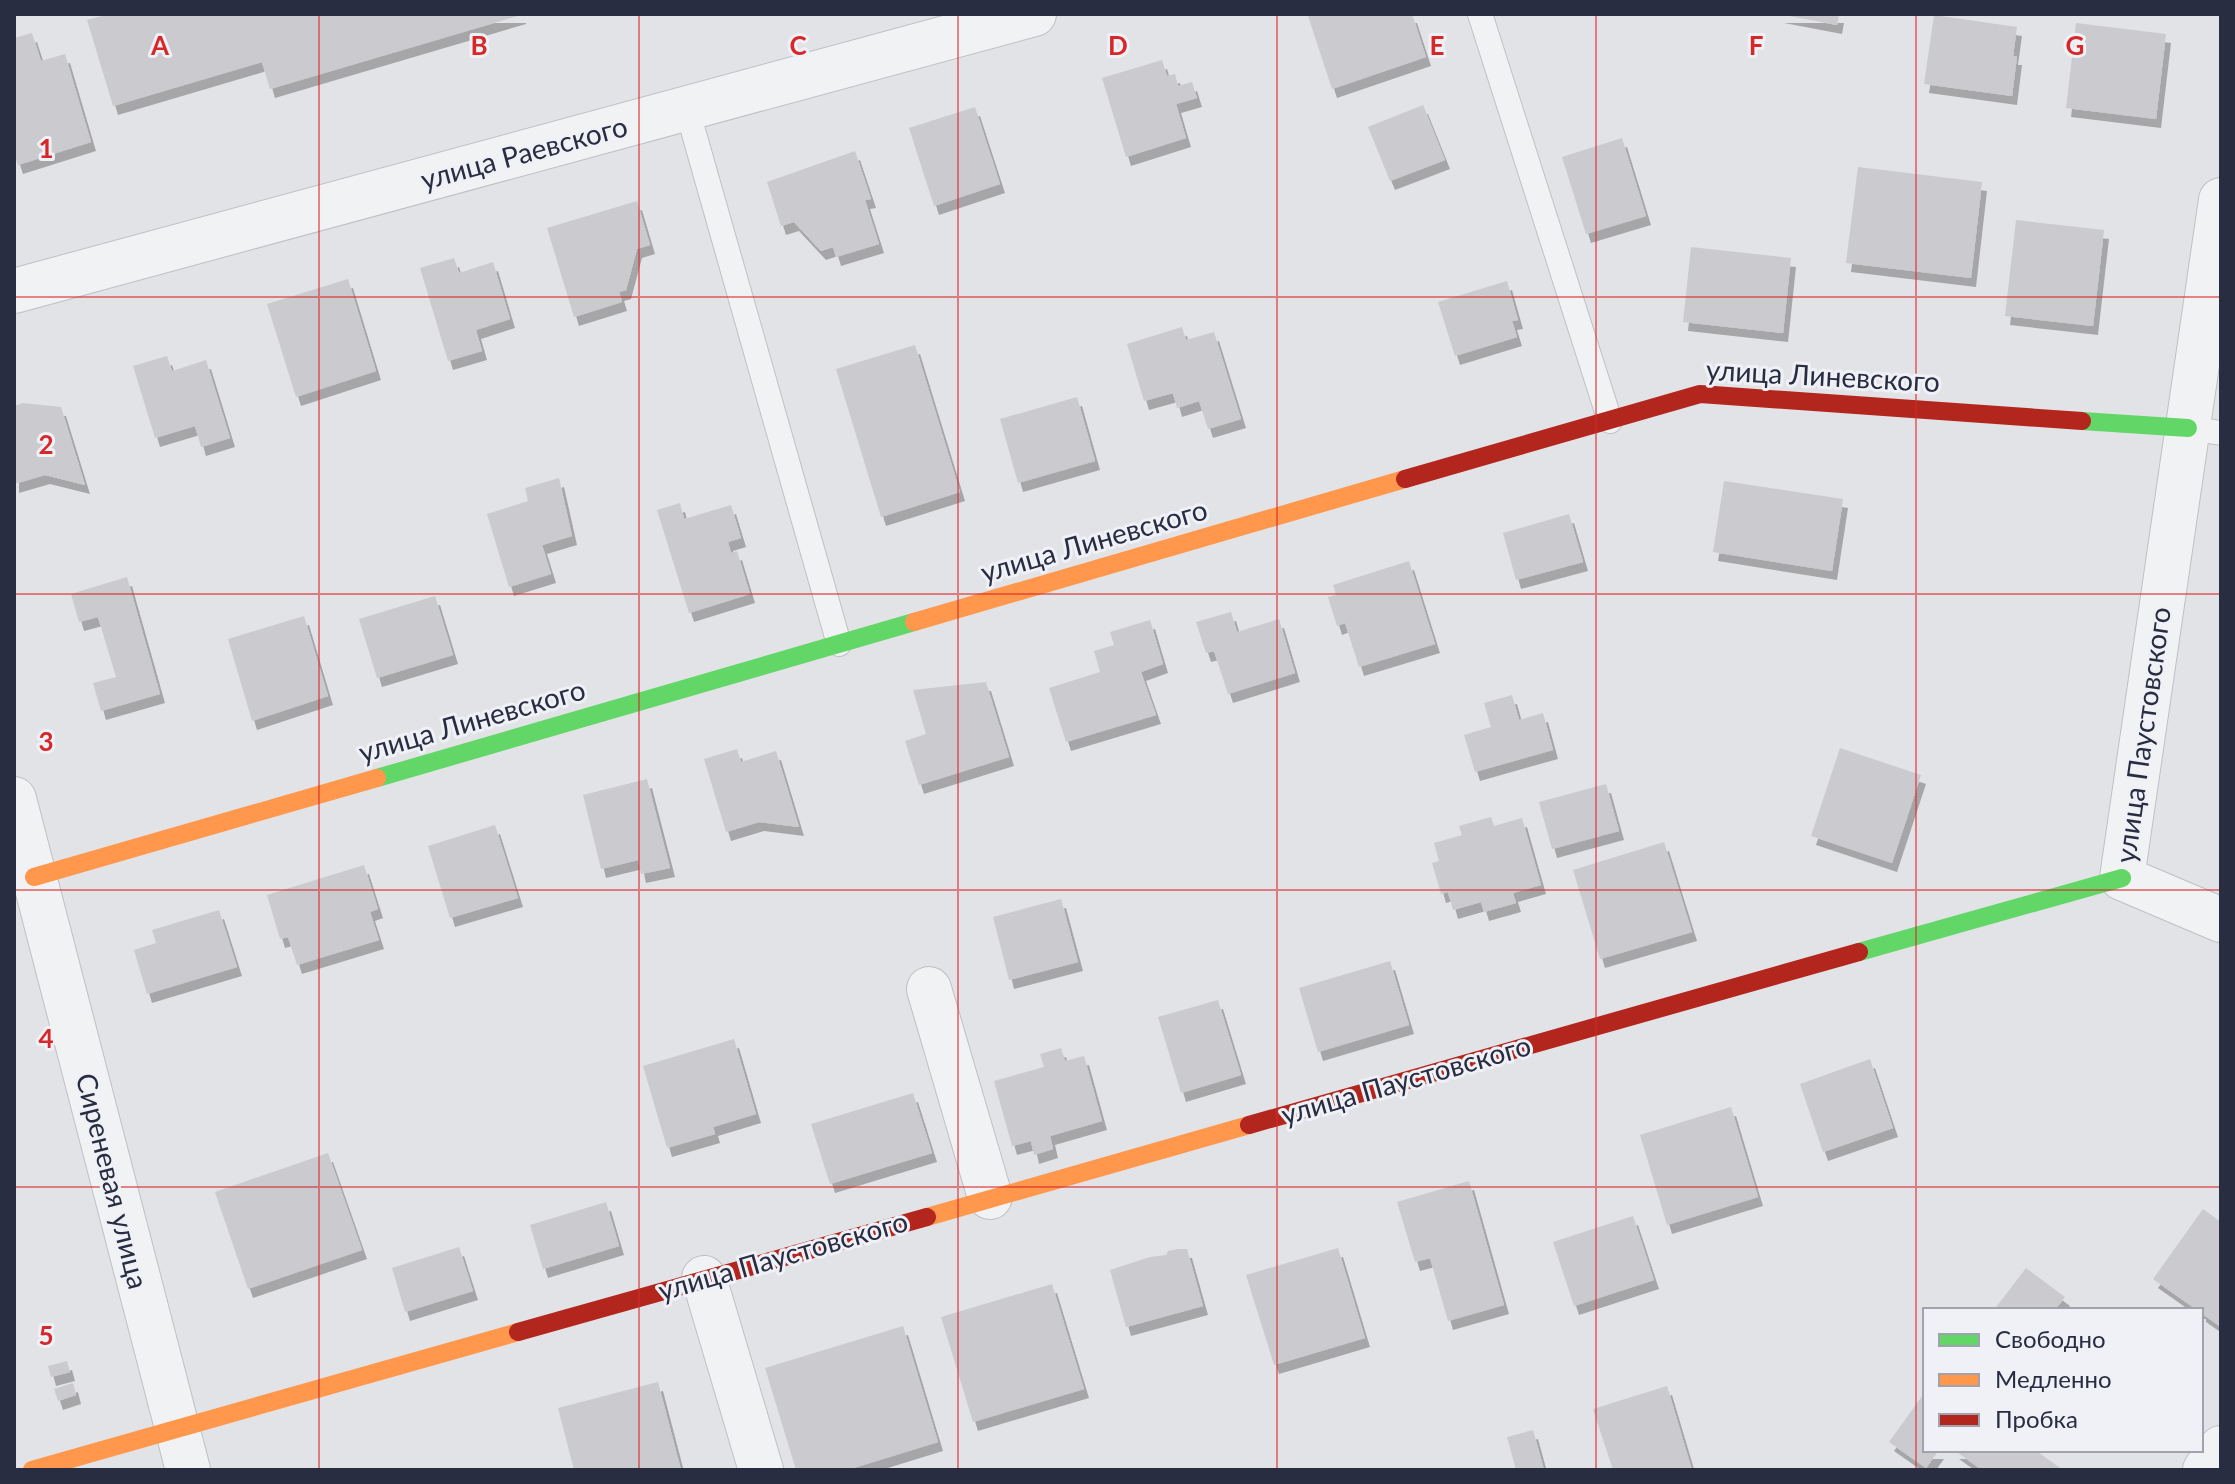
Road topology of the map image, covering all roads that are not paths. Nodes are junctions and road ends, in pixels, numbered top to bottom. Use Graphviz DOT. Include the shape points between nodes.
graph roads {
  1 [pos="1034,14"];
  2 [pos="1480,14"];
  3 [pos="687,109"];
  4 [pos="2221,200"];
  5 [pos="14,291"];
  6 [pos="1610,421"];
  7 [pos="2204,431"];
  8 [pos="839,644"];
  9 [pos="14,799"];
  10 [pos="34,877"];
  11 [pos="2122,878"];
  12 [pos="2221,920"];
  13 [pos="929,989"];
  14 [pos="990,1197"];
  15 [pos="704,1278"];
  16 [pos="175,1428"];
  17 [pos="2221,1448"];
  18 [pos="32,1470"];
  19 [pos="188,1470"];
  20 [pos="761,1470"];
  21 [pos="2205,1470"];
  1 -- 3 [label="street, улица Раевского"];
  2 -- 6 [label="lane"];
  3 -- 5 [label="street, улица Раевского"];
  3 -- 8 [label="lane"];
  4 -- 7 [label="street, улица Паустовского"];
  6 -- 7 [label="street, улица Линевского" via="1700,394"];
  6 -- 8 [label="street, улица Линевского"];
  7 -- 11 [label="street, улица Паустовского"];
  8 -- 10 [label="street, улица Линевского"];
  9 -- 10 [label="street, Сиреневая улица"];
  10 -- 16 [label="street, Сиреневая улица"];
  11 -- 12 [label="street"];
  11 -- 14 [label="street, улица Паустовского"];
  13 -- 14 [label="street"];
  14 -- 15 [label="street, улица Паустовского"];
  15 -- 16 [label="street, улица Паустовского"];
  15 -- 20 [label="street"];
  16 -- 18 [label="street, улица Паустовского"];
  16 -- 19 [label="street, Сиреневая улица"];
  17 -- 21 [label="street"];
}
